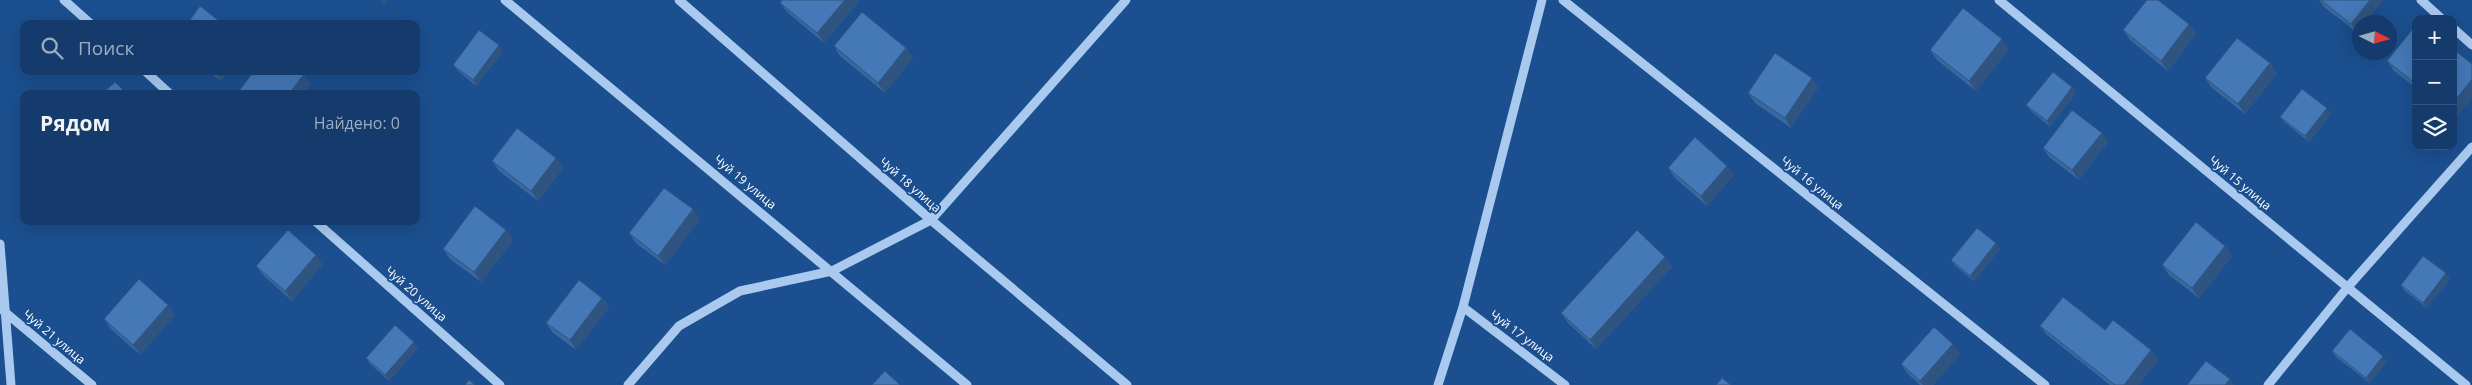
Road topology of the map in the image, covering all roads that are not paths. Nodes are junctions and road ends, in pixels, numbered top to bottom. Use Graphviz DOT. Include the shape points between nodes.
graph roads {
  1 [pos="64,0"];
  2 [pos="505,0"];
  3 [pos="679,0"];
  4 [pos="1126,0"];
  5 [pos="1542,0"];
  6 [pos="1563,0"];
  7 [pos="1999,0"];
  8 [pos="2421,0"];
  9 [pos="2438,15"];
  10 [pos="86,20"];
  11 [pos="2457,32"];
  12 [pos="2472,45"];
  13 [pos="149,75"];
  14 [pos="166,90"];
  15 [pos="2472,148"];
  16 [pos="931,220"];
  17 [pos="320,225"];
  18 [pos="0,244"];
  19 [pos="832,271"];
  20 [pos="2347,288"];
  21 [pos="1463,307"];
  22 [pos="3,311"];
  23 [pos="11,385"];
  24 [pos="92,385"];
  25 [pos="500,385"];
  26 [pos="628,385"];
  27 [pos="968,385"];
  28 [pos="1127,385"];
  29 [pos="1438,385"];
  30 [pos="1565,385"];
  31 [pos="2046,385"];
  32 [pos="2268,385"];
  33 [pos="2466,385"];
  1 -- 10 [label="street"];
  2 -- 19 [label="street, Чуй 19 улица"];
  3 -- 16 [label="street, Чуй 18 улица"];
  4 -- 16 [label="street"];
  5 -- 21 [label="street"];
  6 -- 31 [label="street, Чуй 16 улица"];
  7 -- 20 [label="street, Чуй 15 улица"];
  8 -- 9 [label="street"];
  11 -- 12 [label="street"];
  13 -- 14 [label="street"];
  15 -- 20 [label="street"];
  16 -- 19 [label="street"];
  16 -- 28 [label="street, Чуй 18 улица"];
  17 -- 25 [label="street, Чуй 20 улица"];
  18 -- 22 [label="street"];
  19 -- 26 [label="street" via="740,291 679,326"];
  19 -- 27 [label="street, Чуй 19 улица"];
  20 -- 32 [label="street"];
  20 -- 33 [label="street, Чуй 15 улица"];
  21 -- 29 [label="street"];
  21 -- 30 [label="street, Чуй 17 улица"];
  22 -- 23 [label="street"];
  22 -- 24 [label="street, Чуй 21 улица"];
}
